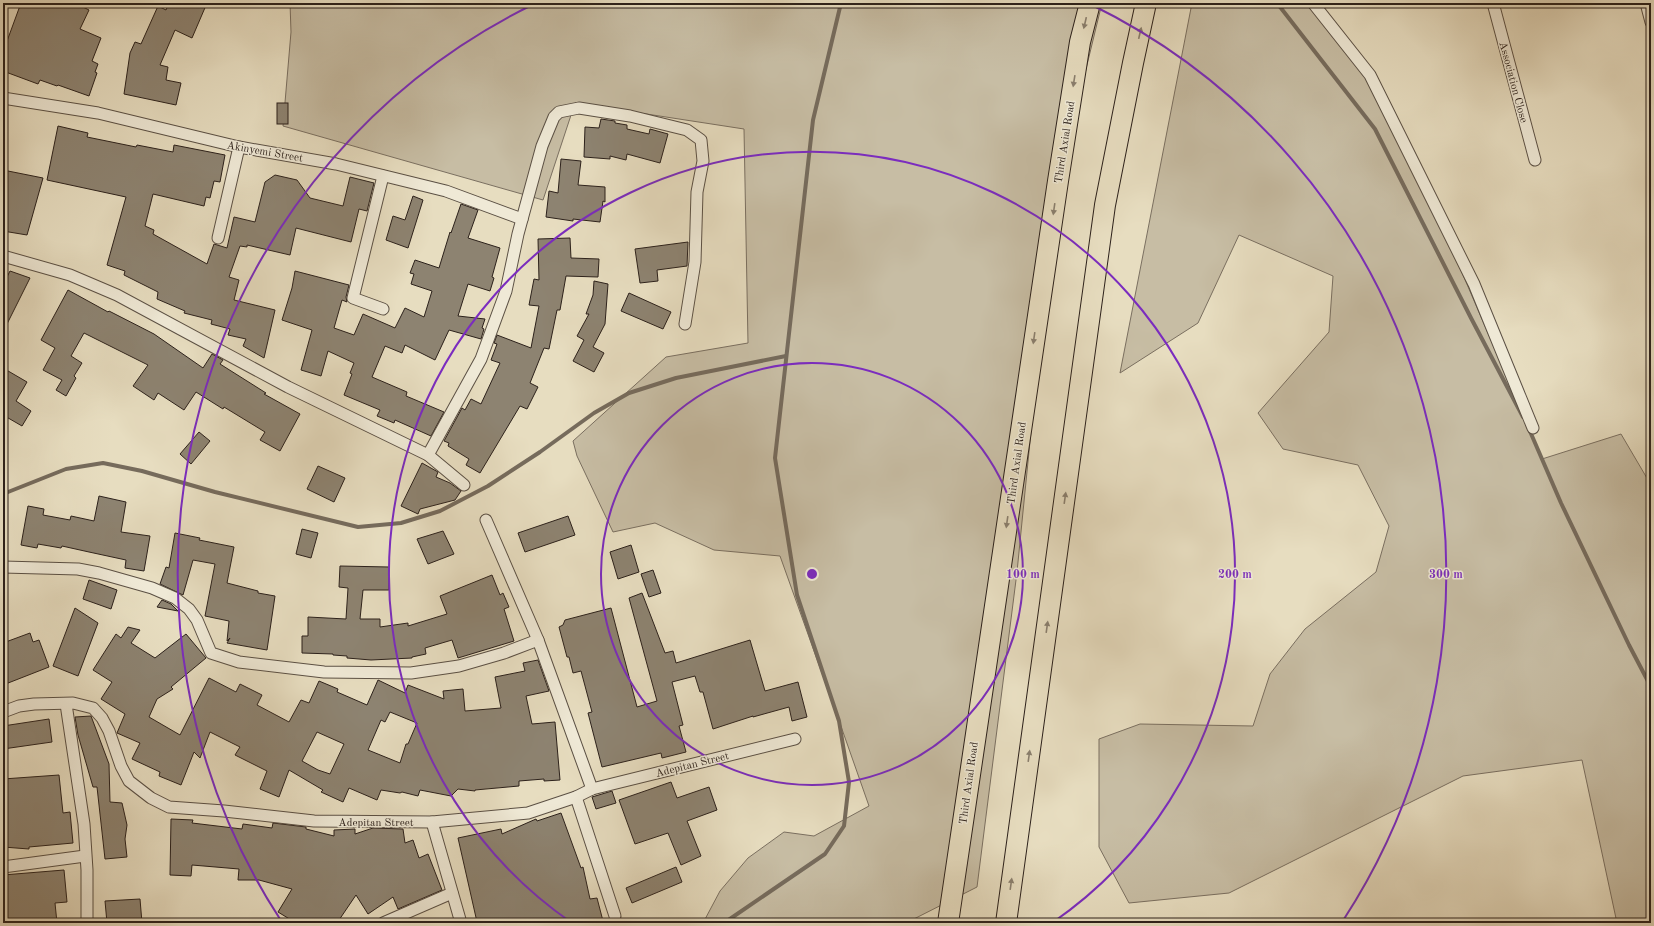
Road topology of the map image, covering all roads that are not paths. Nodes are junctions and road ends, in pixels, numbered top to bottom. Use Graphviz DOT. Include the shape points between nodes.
graph roads {
  1 [pos="1090,3"];
  2 [pos="1146,3"];
  3 [pos="1313,3"];
  4 [pos="1493,3"];
  5 [pos="1646,3"];
  6 [pos="1651,22"];
  7 [pos="3,98"];
  8 [pos="239,147"];
  9 [pos="1535,160"];
  10 [pos="383,176"];
  11 [pos="522,219"];
  12 [pos="218,238"];
  13 [pos="3,256"];
  14 [pos="383,309"];
  15 [pos="686,324"];
  16 [pos="1533,428"];
  17 [pos="428,455"];
  18 [pos="464,485"];
  19 [pos="486,520"];
  20 [pos="3,567"];
  21 [pos="538,640"];
  22 [pos="66,704"];
  23 [pos="3,712"];
  24 [pos="795,739"];
  25 [pos="592,789"];
  26 [pos="576,797"];
  27 [pos="432,822"];
  28 [pos="85,856"];
  29 [pos="3,867"];
  30 [pos="452,893"];
  31 [pos="615,916"];
  32 [pos="86,923"];
  33 [pos="383,923"];
  34 [pos="461,923"];
  35 [pos="948,923"];
  36 [pos="1006,923"];
  1 -- 35 [label="highway, Third Axial Road, one-way" via="1080,42 1058,181"];
  36 -- 2 [label="highway, one-way" via="1105,205"];
  3 -- 16 [label="street" via="1370,75 1474,284"];
  4 -- 9 [label="street, Association Close"];
  5 -- 6 [label="street"];
  7 -- 8 [label="street, Akinyemi Street" via="98,113"];
  8 -- 10 [label="street, Akinyemi Street" via="336,164"];
  8 -- 12 [label="street"];
  10 -- 11 [label="street, Akinyemi Street" via="446,191"];
  10 -- 14 [label="street" via="353,298"];
  11 -- 15 [label="street" via="542,146 550,125 559,112 579,108 630,116 687,130 701,140 703,161 697,192 695,262"];
  11 -- 17 [label="street" via="506,291 481,359"];
  13 -- 17 [label="street" via="70,275 117,295 288,388"];
  17 -- 18 [label="street"];
  19 -- 21 [label="street"];
  20 -- 21 [label="street" via="78,569 152,588 175,598 189,609 197,620 211,653 239,662 324,672 411,673 459,666"];
  21 -- 25 [label="street"];
  22 -- 23 [label="street, Adepitan Street" via="19,706"];
  22 -- 27 [label="street, Adepitan Street" via="73,703 93,708 109,731 129,781 168,807 314,821"];
  22 -- 28 [label="street" via="84,824"];
  24 -- 25 [label="street, Adepitan Street"];
  25 -- 26 [label="street, Adepitan Street"];
  26 -- 27 [label="street, Adepitan Street" via="528,812"];
  26 -- 31 [label="street"];
  27 -- 30 [label="street"];
  28 -- 29 [label="street"];
  28 -- 32 [label="street"];
  30 -- 33 [label="street"];
  30 -- 34 [label="street"];
}
